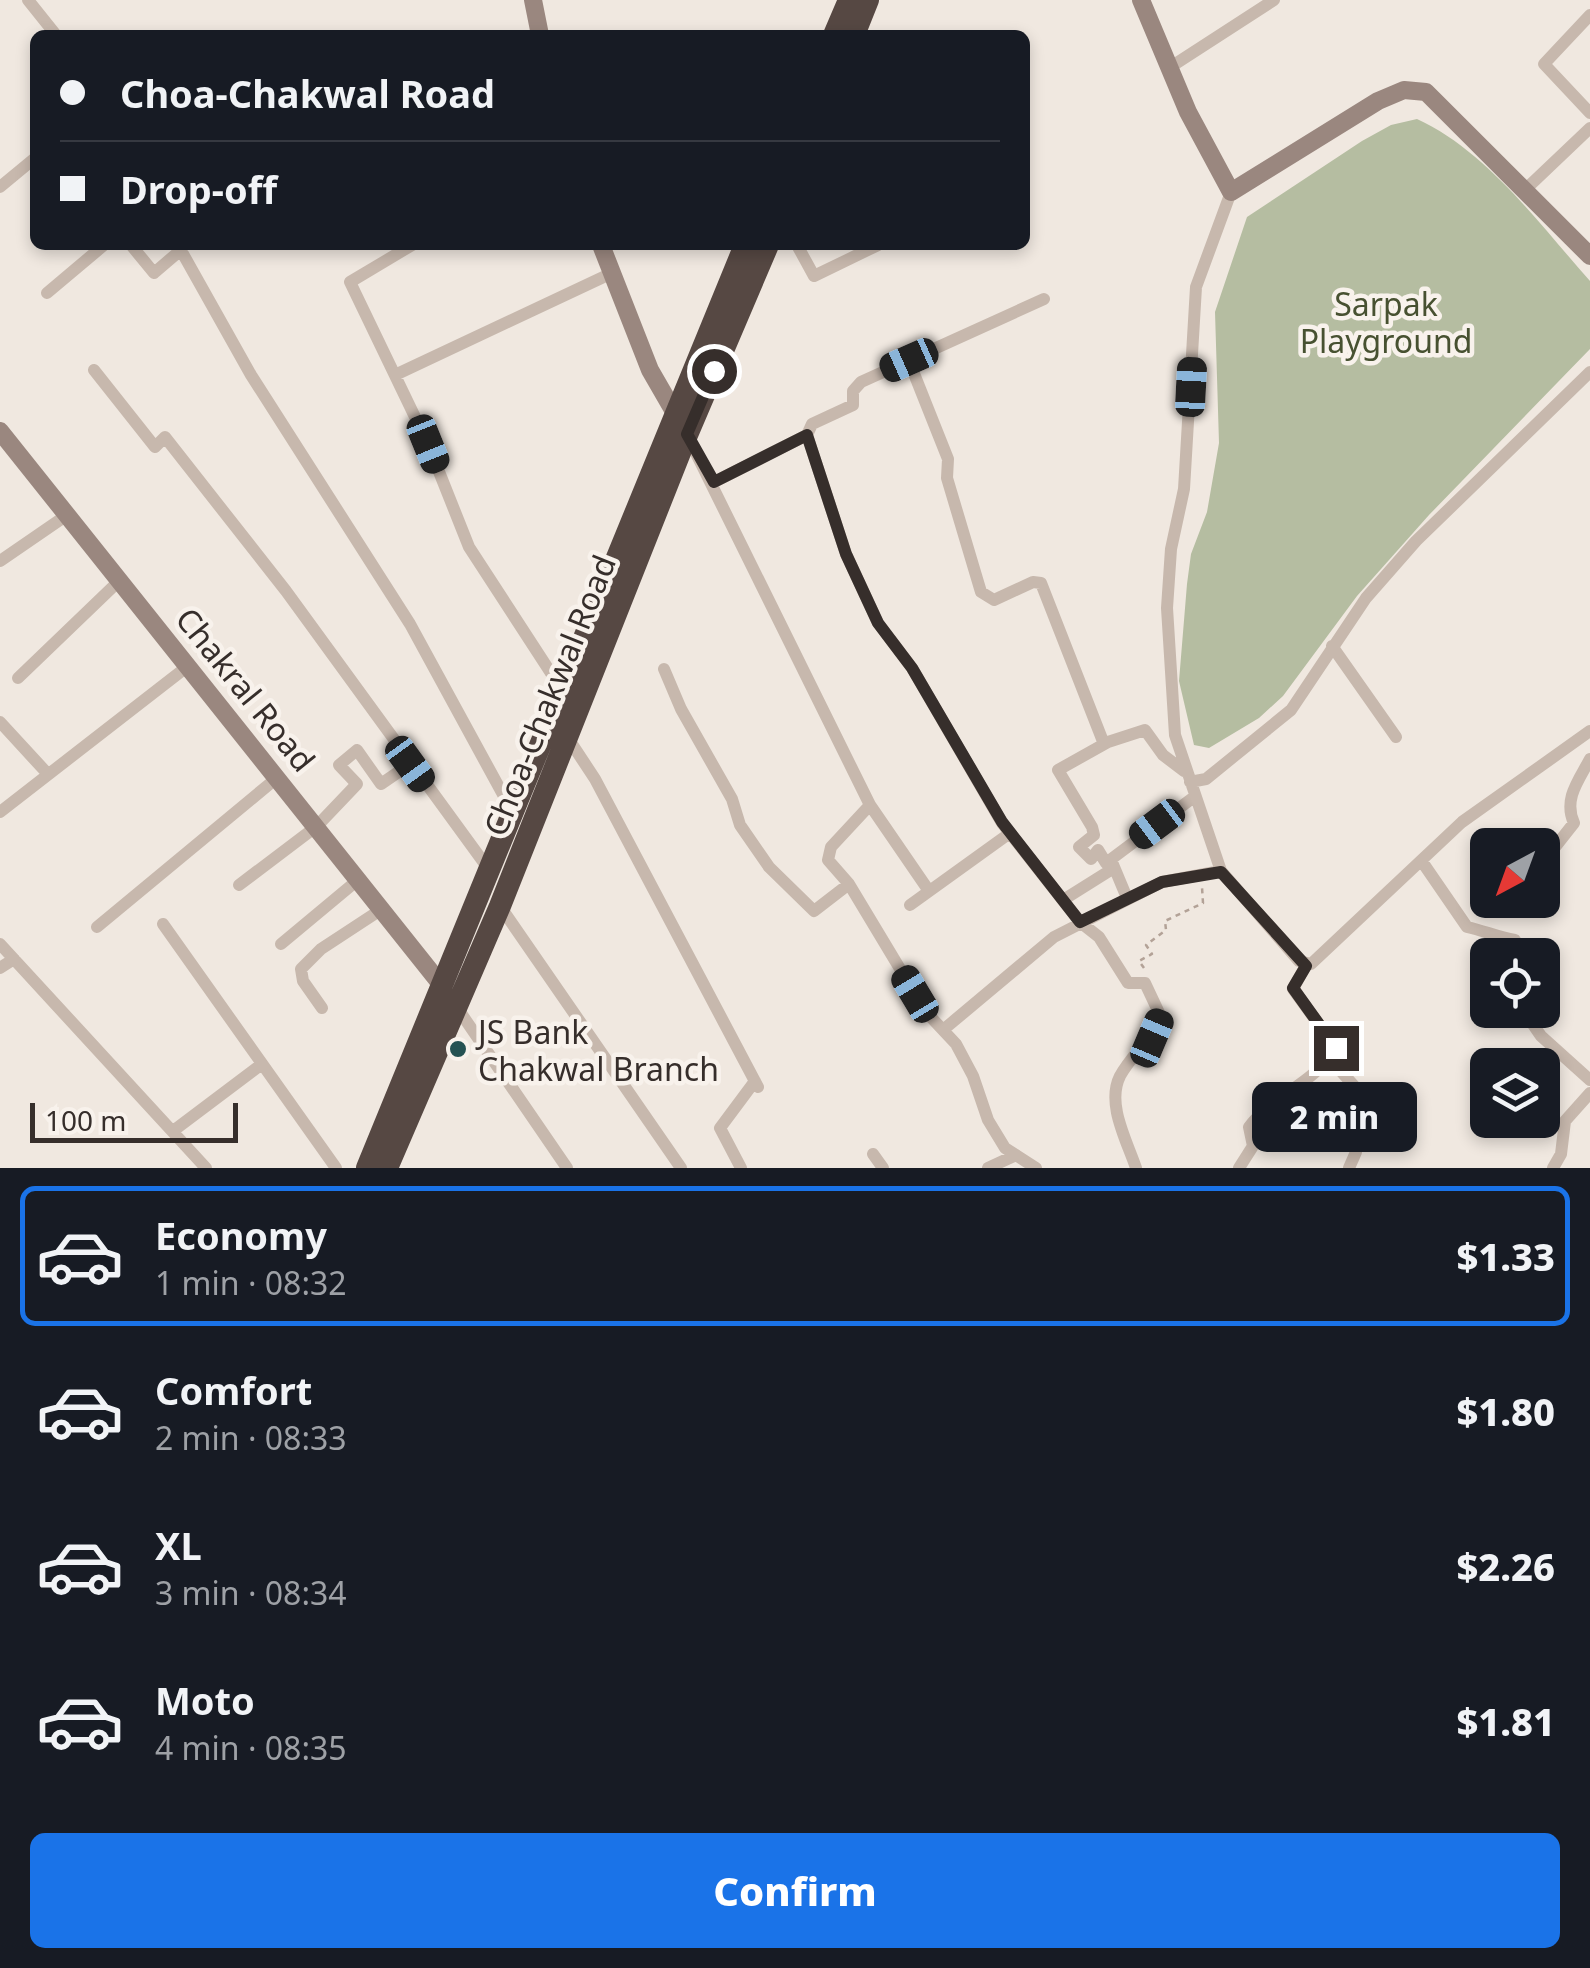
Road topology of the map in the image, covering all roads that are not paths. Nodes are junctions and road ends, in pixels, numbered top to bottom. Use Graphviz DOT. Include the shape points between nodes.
graph roads {
  1 [pos="28,0"];
  2 [pos="533,0"];
  3 [pos="848,0"];
  4 [pos="868,0"];
  5 [pos="1141,0"];
  6 [pos="1274,0"];
  7 [pos="1590,15"];
  8 [pos="52,30"];
  9 [pos="539,30"];
  10 [pos="836,30"];
  11 [pos="856,30"];
  12 [pos="1170,68"];
  13 [pos="1590,114"];
  14 [pos="1590,128"];
  15 [pos="30,162"];
  16 [pos="0,187"];
  17 [pos="1526,189"];
  18 [pos="1231,192"];
  19 [pos="98,250"];
  20 [pos="135,250"];
  21 [pos="177,250"];
  22 [pos="182,250"];
  23 [pos="404,250"];
  24 [pos="603,250"];
  25 [pos="743,250"];
  26 [pos="766,250"];
  27 [pos="800,250"];
  28 [pos="868,250"];
  29 [pos="1590,256"];
  30 [pos="612,273"];
  31 [pos="47,294"];
  32 [pos="1044,298"];
  33 [pos="909,360"];
  34 [pos="94,370"];
  35 [pos="1590,372"];
  36 [pos="395,375"];
  37 [pos="674,412"];
  38 [pos="0,431"];
  39 [pos="687,434"];
  40 [pos="807,435"];
  41 [pos="714,482"];
  42 [pos="67,515"];
  43 [pos="0,561"];
  44 [pos="120,580"];
  45 [pos="1332,646"];
  46 [pos="188,666"];
  47 [pos="664,668"];
  48 [pos="18,678"];
  49 [pos="562,690"];
  50 [pos="0,722"];
  51 [pos="1590,731"];
  52 [pos="1396,737"];
  53 [pos="568,738"];
  54 [pos="1104,744"];
  55 [pos="1590,759"];
  56 [pos="410,764"];
  57 [pos="46,772"];
  58 [pos="1187,776"];
  59 [pos="278,777"];
  60 [pos="1194,797"];
  61 [pos="870,804"];
  62 [pos="0,812"];
  63 [pos="513,813"];
  64 [pos="317,826"];
  65 [pos="1010,833"];
  66 [pos="1560,841"];
  67 [pos="1423,863"];
  68 [pos="1112,864"];
  69 [pos="490,871"];
  70 [pos="1221,872"];
  71 [pos="358,879"];
  72 [pos="849,884"];
  73 [pos="238,885"];
  74 [pos="929,891"];
  75 [pos="1127,898"];
  76 [pos="1063,900"];
  77 [pos="910,905"];
  78 [pos="500,906"];
  79 [pos="382,908"];
  80 [pos="1080,922"];
  81 [pos="163,924"];
  82 [pos="96,927"];
  83 [pos="1496,938"];
  84 [pos="0,944"];
  85 [pos="282,944"];
  86 [pos="14,959"];
  87 [pos="1306,966"];
  88 [pos="0,968"];
  89 [pos="449,995"];
  90 [pos="322,1008"];
  91 [pos="1536,1028"];
  92 [pos="944,1030"];
  93 [pos="1330,1059"];
  94 [pos="262,1064"];
  95 [pos="1590,1080"];
  96 [pos="1590,1093"];
  97 [pos="173,1131"];
  98 [pos="873,1154"];
  99 [pos="1016,1155"];
  100 [pos="206,1168"];
  101 [pos="336,1168"];
  102 [pos="366,1168"];
  103 [pos="387,1168"];
  104 [pos="567,1168"];
  105 [pos="681,1168"];
  106 [pos="741,1168"];
  107 [pos="882,1168"];
  108 [pos="988,1168"];
  109 [pos="1036,1168"];
  110 [pos="1136,1168"];
  111 [pos="1238,1168"];
  112 [pos="1348,1168"];
  113 [pos="1553,1168"];
  1 -- 8 [label="street"];
  2 -- 9 [label="street"];
  3 -- 10 [label="highway"];
  4 -- 11 [label="highway"];
  5 -- 12 [label="street"];
  6 -- 12 [label="street"];
  7 -- 13 [label="street" via="1544,64"];
  12 -- 18 [label="street"];
  14 -- 17 [label="street"];
  15 -- 16 [label="street"];
  17 -- 18 [label="street" via="1426,92 1404,90"];
  17 -- 29 [label="street"];
  18 -- 58 [label="street" via="1196,286 1184,489 1171,549 1167,608 1175,735"];
  19 -- 31 [label="street"];
  20 -- 21 [label="street" via="154,273"];
  22 -- 63 [label="street" via="251,374 410,624"];
  23 -- 36 [label="street" via="350,282"];
  24 -- 30 [label="street"];
  25 -- 37 [label="highway"];
  26 -- 39 [label="highway, Choa-Chakwal Road"];
  27 -- 28 [label="street" via="814,276"];
  30 -- 36 [label="street"];
  30 -- 37 [label="street"];
  32 -- 33 [label="street"];
  33 -- 40 [label="street" via="856,386 853,405 812,424"];
  33 -- 54 [label="street" via="948,459 947,478 982,592 994,600 1040,584"];
  34 -- 56 [label="street" via="154,447 165,437"];
  35 -- 45 [label="street" via="1416,541"];
  36 -- 49 [label="street" via="468,547"];
  37 -- 39 [label="street"];
  37 -- 49 [label="highway"];
  38 -- 42 [label="street, Chakral Road"];
  39 -- 41 [label="street"];
  39 -- 53 [label="highway, Choa-Chakwal Road"];
  40 -- 41 [label="street"];
  40 -- 65 [label="street" via="846,554 878,623"];
  41 -- 61 [label="street"];
  42 -- 43 [label="street"];
  42 -- 44 [label="street, Chakral Road"];
  44 -- 46 [label="street, Chakral Road"];
  44 -- 48 [label="street"];
  45 -- 52 [label="street"];
  45 -- 58 [label="street" via="1291,710 1206,779"];
  46 -- 57 [label="street"];
  46 -- 59 [label="street, Chakral Road"];
  47 -- 72 [label="street" via="740,825 769,867 814,910"];
  49 -- 63 [label="highway"];
  50 -- 57 [label="street"];
  51 -- 67 [label="street" via="1484,804"];
  53 -- 78 [label="highway, Choa-Chakwal Road"];
  53 -- 106 [label="street" via="757,1084 720,1128"];
  54 -- 58 [label="street" via="1145,730"];
  54 -- 68 [label="street" via="1058,770 1092,827 1094,835 1079,847 1091,859 1098,850"];
  55 -- 66 [label="street" via="1572,793 1574,823"];
  56 -- 64 [label="street" via="381,784 357,750 339,765 357,784"];
  56 -- 69 [label="street"];
  57 -- 62 [label="street"];
  58 -- 60 [label="street"];
  59 -- 64 [label="street, Chakral Road"];
  59 -- 82 [label="street"];
  60 -- 68 [label="street"];
  60 -- 70 [label="street"];
  61 -- 72 [label="street" via="828,854"];
  61 -- 74 [label="street"];
  63 -- 69 [label="highway"];
  64 -- 71 [label="street, Chakral Road"];
  64 -- 73 [label="street"];
  65 -- 74 [label="street"];
  65 -- 76 [label="street"];
  67 -- 83 [label="street" via="1467,927"];
  67 -- 87 [label="street"];
  68 -- 75 [label="street"];
  68 -- 76 [label="street"];
  69 -- 89 [label="highway"];
  70 -- 75 [label="street" via="1162,882"];
  70 -- 87 [label="street"];
  71 -- 79 [label="street, Chakral Road"];
  71 -- 85 [label="street"];
  72 -- 92 [label="street" via="926,1012"];
  74 -- 77 [label="street"];
  75 -- 80 [label="street"];
  76 -- 80 [label="street"];
  78 -- 89 [label="highway, Choa-Chakwal Road"];
  78 -- 105 [label="street"];
  79 -- 89 [label="street, Chakral Road"];
  79 -- 90 [label="street" via="300,970"];
  80 -- 92 [label="street"];
  80 -- 110 [label="street" via="1099,937 1128,982 1145,983 1161,1017 1119,1077 1116,1116"];
  81 -- 94 [label="street"];
  84 -- 86 [label="street"];
  86 -- 88 [label="street"];
  86 -- 97 [label="street"];
  87 -- 93 [label="street" via="1293,988 1333,1038"];
  89 -- 102 [label="highway"];
  89 -- 103 [label="highway, Choa-Chakwal Road"];
  89 -- 104 [label="street"];
  91 -- 95 [label="street"];
  92 -- 99 [label="street" via="973,1076 988,1120"];
  93 -- 111 [label="street" via="1263,1109 1249,1127 1253,1146"];
  93 -- 112 [label="street" via="1364,1097"];
  94 -- 97 [label="street"];
  94 -- 101 [label="street"];
  96 -- 113 [label="street" via="1564,1121"];
  97 -- 100 [label="street"];
  98 -- 107 [label="street"];
  99 -- 108 [label="street"];
  99 -- 109 [label="street"];
}
